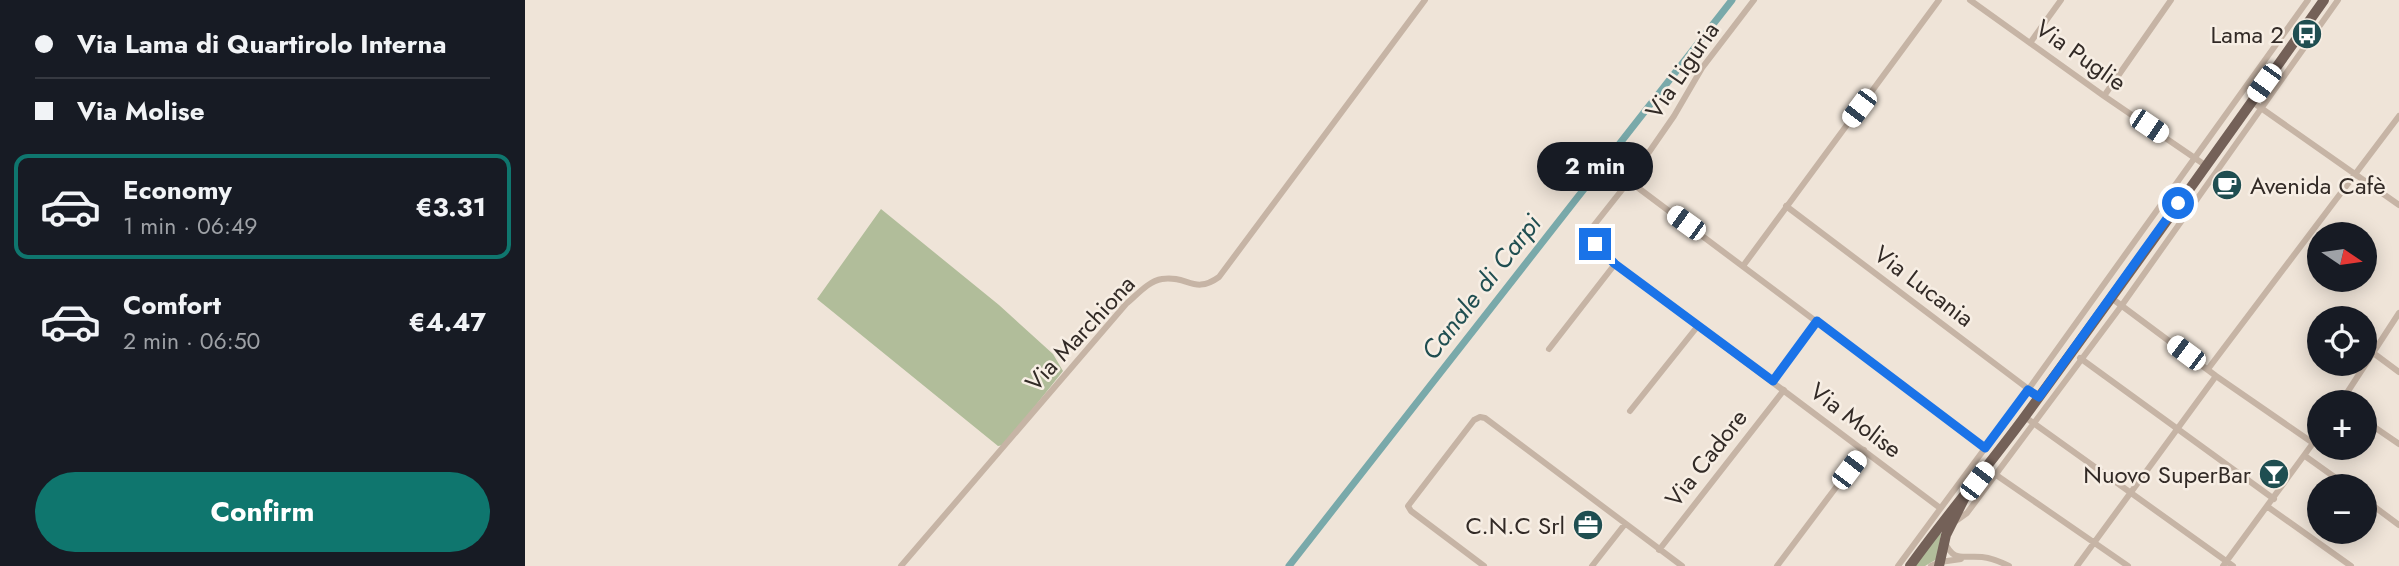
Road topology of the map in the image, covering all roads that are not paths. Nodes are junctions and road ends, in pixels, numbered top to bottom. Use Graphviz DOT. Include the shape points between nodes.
graph roads {
  1 [pos="1425,0"];
  2 [pos="1754,0"];
  3 [pos="1939,0"];
  4 [pos="1970,0"];
  5 [pos="2061,0"];
  6 [pos="2171,0"];
  7 [pos="2308,0"];
  8 [pos="2324,0"];
  9 [pos="2338,0"];
  10 [pos="2030,43"];
  11 [pos="2104,96"];
  12 [pos="2251,101"];
  13 [pos="2262,108"];
  14 [pos="2399,116"];
  15 [pos="2195,157"];
  16 [pos="2205,165"];
  17 [pos="2355,174"];
  18 [pos="1629,181"];
  19 [pos="2195,200"];
  20 [pos="2178,203"];
  21 [pos="2399,205"];
  22 [pos="1786,206"];
  23 [pos="1591,229"];
  24 [pos="1615,264"];
  25 [pos="1744,266"];
  26 [pos="2110,297"];
  27 [pos="2122,305"];
  28 [pos="2399,313"];
  29 [pos="1817,321"];
  30 [pos="1697,327"];
  31 [pos="2377,345"];
  32 [pos="1549,349"];
  33 [pos="2072,351"];
  34 [pos="2377,356"];
  35 [pos="2081,358"];
  36 [pos="2208,369"];
  37 [pos="2399,372"];
  38 [pos="2216,376"];
  39 [pos="1773,381"];
  40 [pos="1784,390"];
  41 [pos="2028,390"];
  42 [pos="2039,397"];
  43 [pos="1630,411"];
  44 [pos="2025,416"];
  45 [pos="2035,424"];
  46 [pos="2178,428"];
  47 [pos="2377,429"];
  48 [pos="2307,439"];
  49 [pos="2399,444"];
  50 [pos="1986,449"];
  51 [pos="1864,450"];
  52 [pos="2307,453"];
  53 [pos="2305,456"];
  54 [pos="1986,468"];
  55 [pos="2330,474"];
  56 [pos="1997,475"];
  57 [pos="2130,492"];
  58 [pos="1967,494"];
  59 [pos="2274,499"];
  60 [pos="2268,507"];
  61 [pos="1941,508"];
  62 [pos="2377,509"];
  63 [pos="1625,524"];
  64 [pos="1951,524"];
  65 [pos="2399,525"];
  66 [pos="1944,541"];
  67 [pos="2094,542"];
  68 [pos="1659,550"];
  69 [pos="1970,557"];
  70 [pos="2228,564"];
  71 [pos="1937,565"];
  72 [pos="901,566"];
  73 [pos="1484,566"];
  74 [pos="1592,566"];
  75 [pos="1682,566"];
  76 [pos="1777,566"];
  77 [pos="1898,566"];
  78 [pos="1910,566"];
  79 [pos="1951,566"];
  80 [pos="2009,566"];
  81 [pos="2077,566"];
  82 [pos="2127,566"];
  83 [pos="2351,566"];
  1 -- 72 [label="street, Via Marchiona" via="1219,277 1207,286 1159,279 1126,304"];
  2 -- 18 [label="street, Via Liguria" via="1702,68"];
  3 -- 22 [label="street"];
  4 -- 10 [label="street, Via Puglie"];
  5 -- 10 [label="street"];
  6 -- 11 [label="street"];
  7 -- 15 [label="street"];
  8 -- 12 [label="main road"];
  9 -- 13 [label="street"];
  10 -- 11 [label="street, Via Puglie"];
  11 -- 15 [label="street, Via Puglie"];
  12 -- 13 [label="street"];
  12 -- 16 [label="main road"];
  13 -- 17 [label="street"];
  13 -- 19 [label="street"];
  14 -- 17 [label="street"];
  15 -- 16 [label="street, Via Puglie"];
  15 -- 41 [label="street"];
  16 -- 20 [label="main road"];
  17 -- 21 [label="street"];
  17 -- 36 [label="street"];
  18 -- 23 [label="street, Via Liguria"];
  18 -- 25 [label="street"];
  19 -- 20 [label="street"];
  19 -- 27 [label="street"];
  20 -- 26 [label="main road"];
  22 -- 25 [label="street"];
  22 -- 41 [label="street, Via Lucania"];
  23 -- 24 [label="street, Via Molise" via="1595,244"];
  24 -- 30 [label="street, Via Molise"];
  24 -- 32 [label="street"];
  25 -- 29 [label="street"];
  26 -- 27 [label="street"];
  26 -- 33 [label="main road"];
  27 -- 35 [label="street"];
  27 -- 36 [label="street"];
  28 -- 31 [label="street"];
  29 -- 39 [label="street"];
  29 -- 50 [label="street"];
  30 -- 39 [label="street, Via Molise"];
  30 -- 43 [label="street"];
  33 -- 35 [label="street"];
  33 -- 42 [label="main road"];
  34 -- 37 [label="street"];
  35 -- 45 [label="street"];
  35 -- 46 [label="street"];
  36 -- 38 [label="street"];
  38 -- 46 [label="street"];
  38 -- 48 [label="street"];
  39 -- 40 [label="street, Via Molise"];
  40 -- 51 [label="street, Via Molise"];
  40 -- 68 [label="street, Via Cadore"];
  41 -- 42 [label="street, Via Lucania"];
  41 -- 50 [label="street"];
  42 -- 44 [label="main road"];
  44 -- 45 [label="street"];
  44 -- 54 [label="main road"];
  45 -- 56 [label="street"];
  45 -- 57 [label="street"];
  46 -- 57 [label="street"];
  46 -- 59 [label="street"];
  47 -- 49 [label="street"];
  50 -- 61 [label="street"];
  51 -- 61 [label="street, Via Molise"];
  51 -- 76 [label="street"];
  52 -- 53 [label="street"];
  53 -- 55 [label="street"];
  53 -- 59 [label="street"];
  54 -- 56 [label="street"];
  54 -- 58 [label="main road"];
  56 -- 64 [label="street" via="1967,513"];
  56 -- 67 [label="street"];
  57 -- 67 [label="street"];
  57 -- 70 [label="street"];
  58 -- 64 [label="main road"];
  58 -- 78 [label="main road" via="1953,506"];
  59 -- 60 [label="street"];
  60 -- 70 [label="street"];
  60 -- 83 [label="street"];
  61 -- 77 [label="street"];
  62 -- 65 [label="street"];
  63 -- 68 [label="street"];
  63 -- 73 [label="street" via="1480,417 1408,506"];
  63 -- 74 [label="street"];
  64 -- 66 [label="main road"];
  66 -- 69 [label="street" via="1954,556"];
  66 -- 71 [label="main road"];
  67 -- 81 [label="street"];
  67 -- 82 [label="street"];
  68 -- 75 [label="street"];
  69 -- 71 [label="street"];
  69 -- 79 [label="street"];
  69 -- 80 [label="street"];
}
